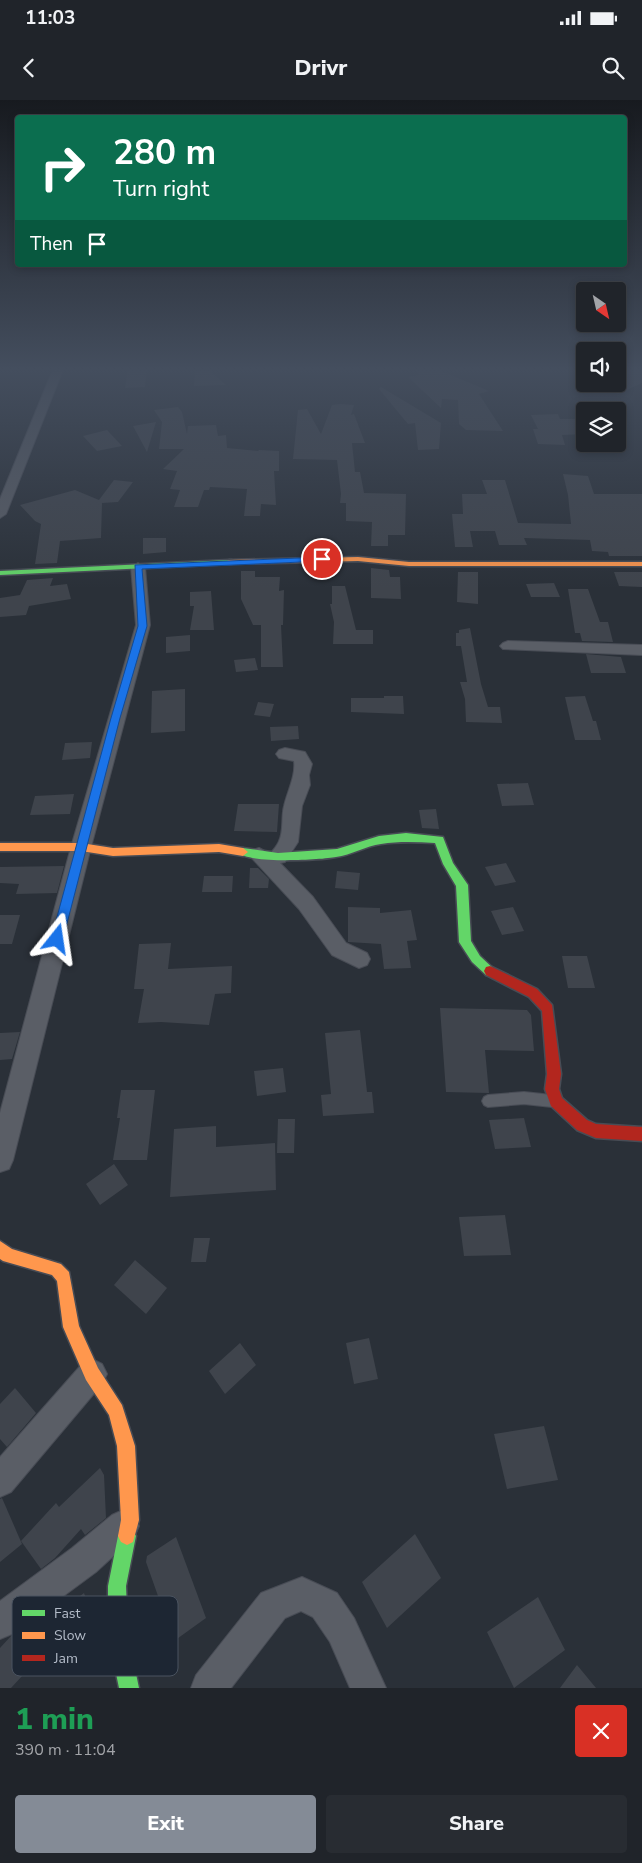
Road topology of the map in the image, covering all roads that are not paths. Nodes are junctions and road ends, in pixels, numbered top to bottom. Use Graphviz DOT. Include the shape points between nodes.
graph roads {
  1 [pos="29,441"];
  2 [pos="0,514"];
  3 [pos="642,564"];
  4 [pos="138,567"];
  5 [pos="0,573"];
  6 [pos="508,646"];
  7 [pos="642,650"];
  8 [pos="285,754"];
  9 [pos="0,847"];
  10 [pos="81,847"];
  11 [pos="269,856"];
  12 [pos="359,959"];
  13 [pos="488,1101"];
  14 [pos="556,1102"];
  15 [pos="642,1134"];
  16 [pos="0,1160"];
  17 [pos="0,1249"];
  18 [pos="92,1374"];
  19 [pos="0,1481"];
  20 [pos="130,1520"];
  21 [pos="35,1596"];
  22 [pos="117,1596"];
  23 [pos="12,1613"];
  24 [pos="0,1622"];
  25 [pos="209,1688"];
  26 [pos="368,1688"];
  1 -- 2 [label="street"];
  3 -- 4 [label="street" via="409,564 304,559"];
  4 -- 5 [label="street"];
  4 -- 10 [label="street" via="142,626"];
  6 -- 7 [label="street"];
  8 -- 11 [label="street" via="302,760 301,785 292,806 289,842"];
  9 -- 10 [label="street"];
  10 -- 11 [label="street" via="113,852 219,848"];
  10 -- 16 [label="street"];
  11 -- 12 [label="street" via="339,949"];
  11 -- 14 [label="street" via="337,853 380,840 406,837 439,840 448,864 462,885 463,934 470,950 485,968 533,993 548,1009 554,1074 552,1089"];
  13 -- 14 [label="lane" via="524,1098"];
  14 -- 15 [label="street" via="582,1125 596,1131"];
  17 -- 18 [label="street" via="8,1256 56,1269 64,1277 71,1327"];
  18 -- 19 [label="street"];
  18 -- 20 [label="street" via="116,1411 126,1446"];
  20 -- 21 [label="street"];
  20 -- 22 [label="street"];
  23 -- 24 [label="street"];
  25 -- 26 [label="street" via="273,1605 302,1594 325,1605 342,1630"];
}
